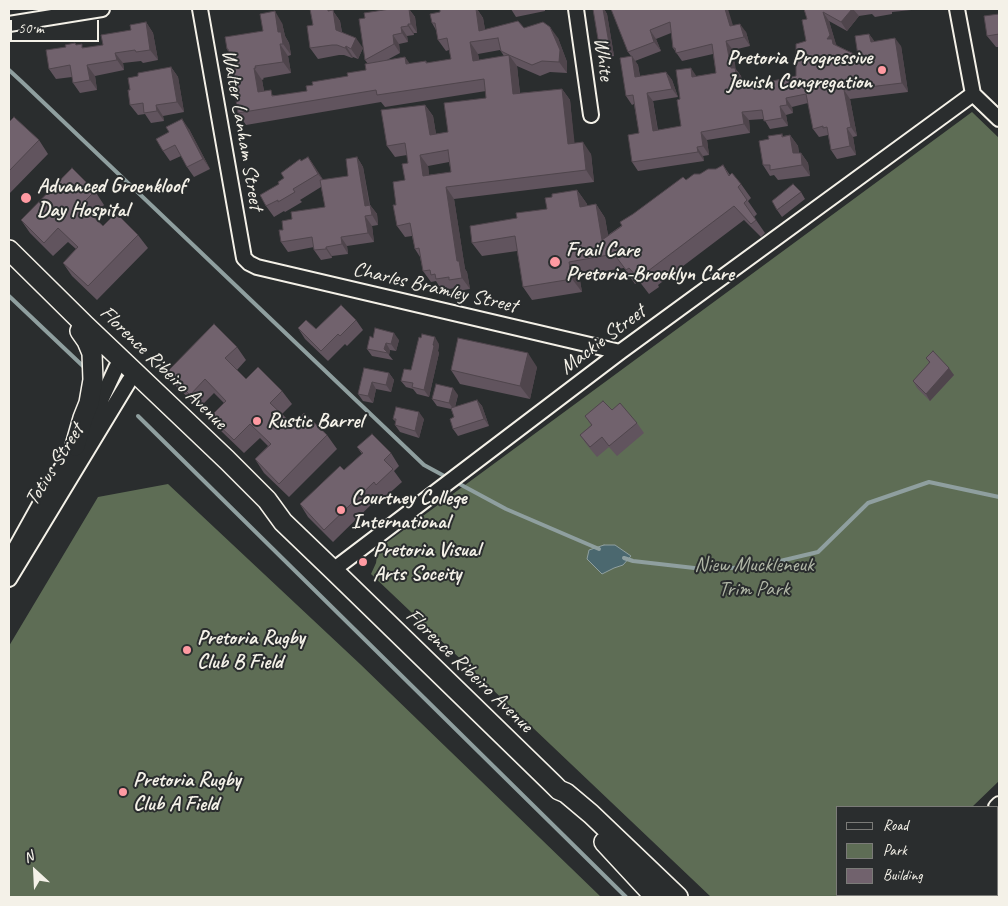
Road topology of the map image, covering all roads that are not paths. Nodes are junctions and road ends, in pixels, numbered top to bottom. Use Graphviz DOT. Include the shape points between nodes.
graph roads {
  1 [pos="102,9"];
  2 [pos="200,9"];
  3 [pos="576,9"];
  4 [pos="957,9"];
  5 [pos="9,24"];
  6 [pos="973,94"];
  7 [pos="591,115"];
  8 [pos="999,118"];
  9 [pos="9,250"];
  10 [pos="244,258"];
  11 [pos="9,264"];
  12 [pos="80,331"];
  13 [pos="620,352"];
  14 [pos="126,371"];
  15 [pos="75,446"];
  16 [pos="9,560"];
  17 [pos="334,570"];
  18 [pos="9,579"];
  19 [pos="559,790"];
  20 [pos="655,897"];
  21 [pos="678,897"];
  1 -- 5 [label="street"];
  2 -- 10 [label="street, Walter Lanham Street"];
  3 -- 7 [label="street, White"];
  4 -- 6 [label="street"];
  6 -- 8 [label="street"];
  6 -- 13 [label="street, Mackie Street"];
  9 -- 14 [label="main road, Florence Ribeiro Avenue"];
  10 -- 13 [label="street, Charles Bramley Street" via="257,267"];
  11 -- 12 [label="main road, Florence Ribeiro Avenue"];
  12 -- 14 [label="main road, Florence Ribeiro Avenue"];
  12 -- 15 [label="main road" via="92,353 93,380"];
  13 -- 17 [label="street, Mackie Street"];
  14 -- 15 [label="street, Totius Street"];
  14 -- 17 [label="main road, Florence Ribeiro Avenue" via="259,507 283,522"];
  14 -- 18 [label="street, Totius Street"];
  15 -- 16 [label="street, Totius Street"];
  17 -- 19 [label="main road, Florence Ribeiro Avenue"];
  19 -- 20 [label="main road, Florence Ribeiro Avenue" via="575,812"];
  19 -- 21 [label="main road, Florence Ribeiro Avenue" via="591,814"];
}
